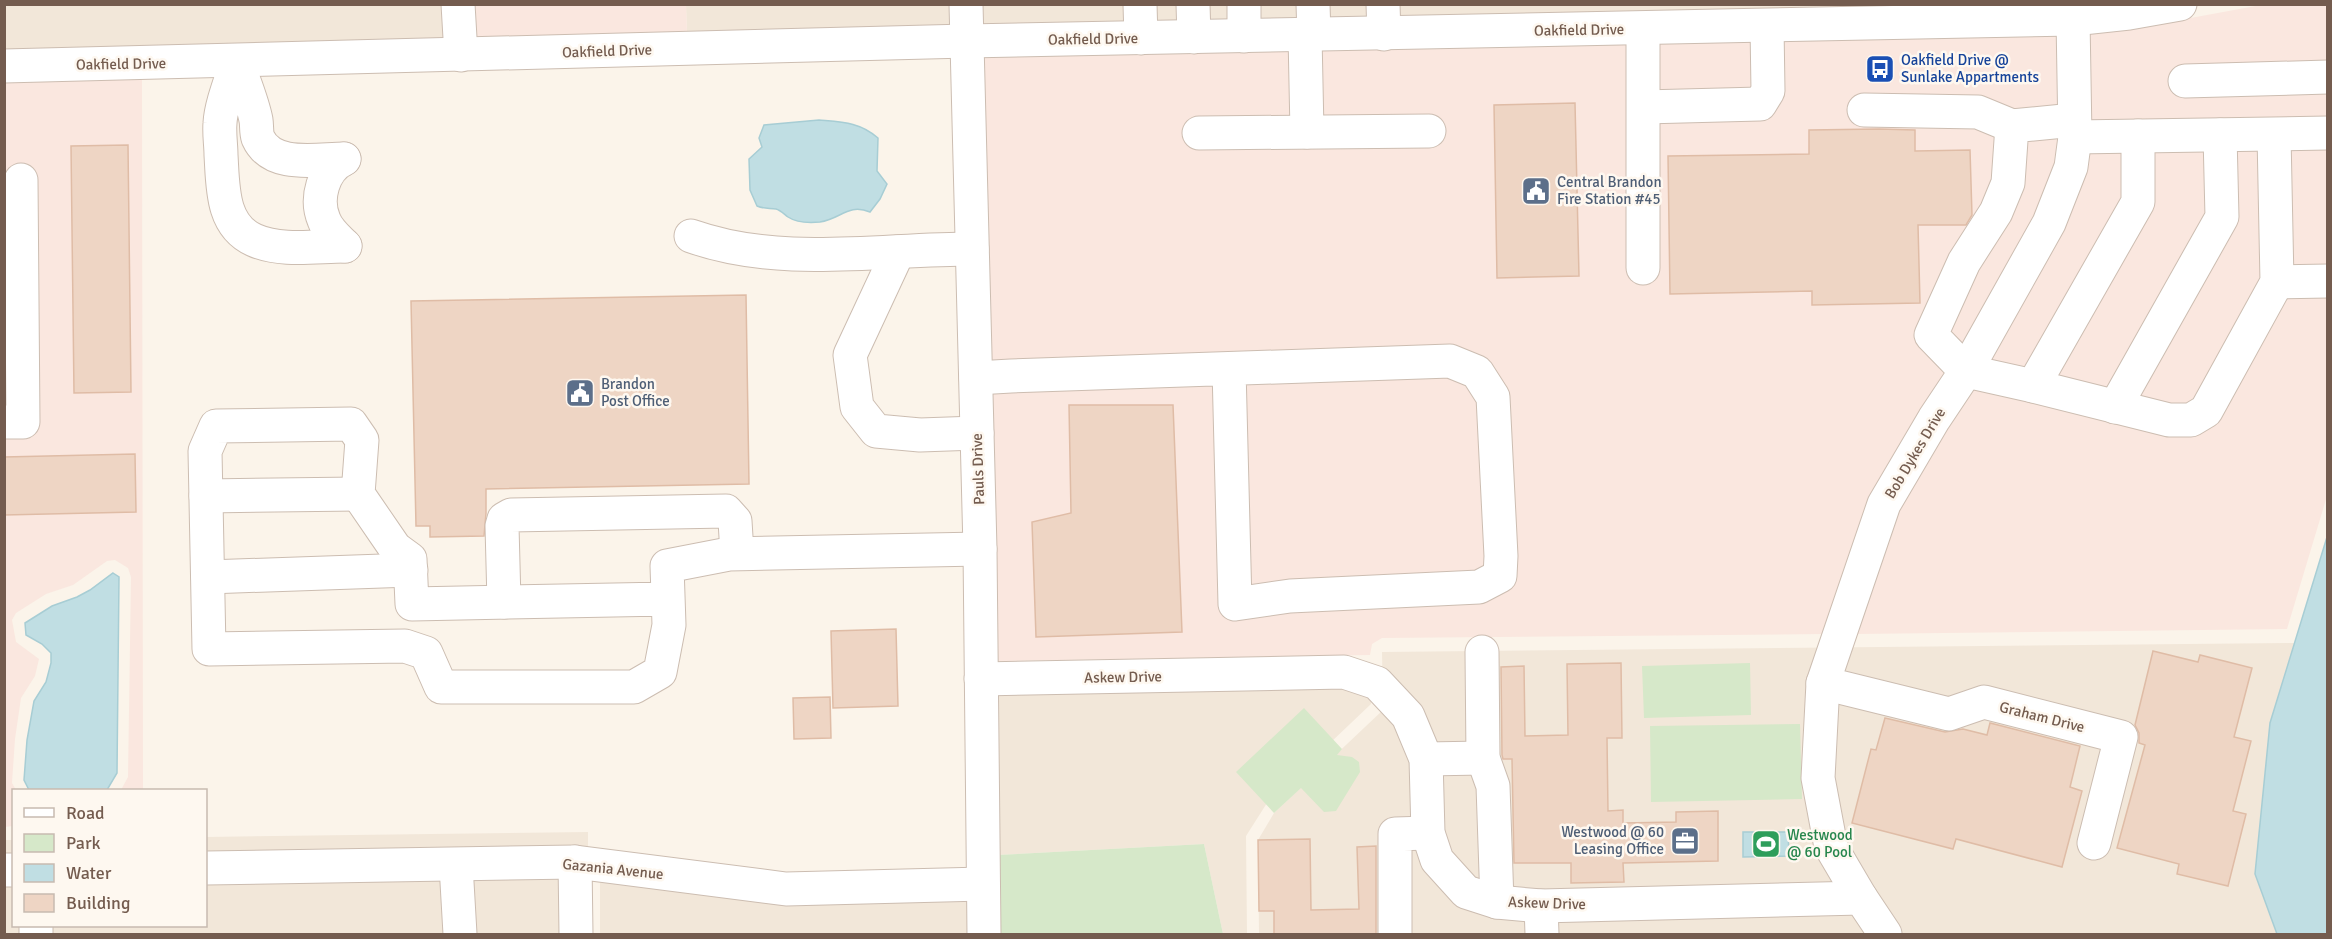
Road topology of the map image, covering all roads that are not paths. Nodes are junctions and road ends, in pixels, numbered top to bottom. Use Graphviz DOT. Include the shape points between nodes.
graph roads {
  1 [pos="459,4"];
  2 [pos="966,4"];
  3 [pos="1140,4"];
  4 [pos="1193,4"];
  5 [pos="2180,4"];
  6 [pos="1383,19"];
  7 [pos="2073,19"];
  8 [pos="1244,20"];
  9 [pos="1311,25"];
  10 [pos="1767,26"];
  11 [pos="1643,29"];
  12 [pos="1194,37"];
  13 [pos="1141,38"];
  14 [pos="967,41"];
  15 [pos="461,55"];
  16 [pos="237,62"];
  17 [pos="4,66"];
  18 [pos="2328,77"];
  19 [pos="2185,81"];
  20 [pos="1644,107"];
  21 [pos="1864,110"];
  22 [pos="2012,126"];
  23 [pos="2074,128"];
  24 [pos="1429,130"];
  25 [pos="1307,132"];
  26 [pos="1198,133"];
  27 [pos="2328,133"];
  28 [pos="2220,135"];
  29 [pos="2274,135"];
  30 [pos="2138,136"];
  31 [pos="21,180"];
  32 [pos="691,236"];
  33 [pos="972,249"];
  34 [pos="898,252"];
  35 [pos="1643,268"];
  36 [pos="2328,281"];
  37 [pos="2277,282"];
  38 [pos="1229,369"];
  39 [pos="1966,371"];
  40 [pos="976,378"];
  41 [pos="2033,386"];
  42 [pos="2115,407"];
  43 [pos="4,422"];
  44 [pos="977,433"];
  45 [pos="358,494"];
  46 [pos="206,496"];
  47 [pos="980,549"];
  48 [pos="737,554"];
  49 [pos="411,570"];
  50 [pos="208,577"];
  51 [pos="667,599"];
  52 [pos="504,602"];
  53 [pos="412,604"];
  54 [pos="413,648"];
  55 [pos="1482,652"];
  56 [pos="981,680"];
  57 [pos="1823,683"];
  58 [pos="1483,758"];
  59 [pos="1426,759"];
  60 [pos="1428,833"];
  61 [pos="2094,843"];
  62 [pos="575,862"];
  63 [pos="456,865"];
  64 [pos="207,868"];
  65 [pos="983,884"];
  66 [pos="1861,898"];
  67 [pos="1497,902"];
  68 [pos="1542,920"];
  69 [pos="460,934"];
  70 [pos="576,934"];
  71 [pos="984,934"];
  72 [pos="1395,934"];
  73 [pos="1885,934"];
  1 -- 15 [label="street"];
  2 -- 14 [label="street, Pauls Drive"];
  3 -- 13 [label="street"];
  4 -- 12 [label="street"];
  5 -- 7 [label="street, Oakfield Drive"];
  6 -- 9 [label="street, Oakfield Drive"];
  6 -- 11 [label="street, Oakfield Drive"];
  7 -- 10 [label="street, Oakfield Drive"];
  7 -- 23 [label="street, Bob Dykes Drive"];
  8 -- 9 [label="street, Oakfield Drive"];
  8 -- 12 [label="street, Oakfield Drive"];
  9 -- 25 [label="street"];
  10 -- 11 [label="street, Oakfield Drive"];
  10 -- 20 [label="street" via="1768,91 1760,104"];
  11 -- 20 [label="street"];
  12 -- 13 [label="street, Oakfield Drive"];
  13 -- 14 [label="street, Oakfield Drive"];
  14 -- 15 [label="street, Oakfield Drive"];
  14 -- 33 [label="street, Pauls Drive"];
  15 -- 16 [label="street, Oakfield Drive"];
  16 -- 16 [label="street" via="219,122 223,190 234,222 254,240 269,244 345,246 329,230 320,202 330,169 344,159 295,160 268,152 257,135"];
  16 -- 17 [label="street, Oakfield Drive"];
  18 -- 19 [label="street"];
  20 -- 35 [label="street"];
  21 -- 22 [label="street" via="1977,112"];
  22 -- 23 [label="street"];
  22 -- 39 [label="street" via="2008,183 1996,212 1964,262 1931,335"];
  23 -- 30 [label="street"];
  23 -- 39 [label="street, Bob Dykes Drive" via="2071,166 2049,223"];
  24 -- 25 [label="street"];
  25 -- 26 [label="street"];
  27 -- 29 [label="street"];
  28 -- 29 [label="street"];
  28 -- 30 [label="street"];
  28 -- 42 [label="street" via="2222,218"];
  29 -- 37 [label="street"];
  30 -- 41 [label="street" via="2138,202"];
  31 -- 43 [label="street" via="23,422"];
  32 -- 34 [label="street" via="740,249 780,253"];
  33 -- 34 [label="street"];
  33 -- 40 [label="street, Pauls Drive"];
  34 -- 44 [label="street" via="850,355 857,407 876,431 920,435"];
  36 -- 37 [label="street"];
  37 -- 42 [label="street" via="2206,411 2190,420 2169,420"];
  38 -- 38 [label="street" via="1450,361 1477,372 1493,397 1500,576 1479,587 1290,596 1235,604"];
  38 -- 40 [label="street"];
  39 -- 41 [label="street"];
  39 -- 57 [label="street, Bob Dykes Drive" via="1884,504"];
  40 -- 44 [label="street, Pauls Drive"];
  41 -- 42 [label="street"];
  44 -- 47 [label="street, Pauls Drive"];
  45 -- 46 [label="street"];
  45 -- 46 [label="street" via="362,440 351,424 216,426 205,452"];
  45 -- 49 [label="street" via="395,549 410,559"];
  46 -- 50 [label="street"];
  47 -- 48 [label="street"];
  47 -- 56 [label="street, Pauls Drive"];
  48 -- 51 [label="street" via="667,566"];
  48 -- 52 [label="street" via="735,521 726,511 511,515 502,526"];
  49 -- 50 [label="street"];
  49 -- 53 [label="street"];
  50 -- 54 [label="street" via="209,649"];
  51 -- 52 [label="street"];
  51 -- 54 [label="street" via="669,626 660,672 634,687 441,687 426,653"];
  52 -- 53 [label="street"];
  53 -- 54 [label="street"];
  55 -- 58 [label="street"];
  56 -- 59 [label="street, Askew Drive" via="1344,672 1377,682 1408,716"];
  56 -- 65 [label="street, Pauls Drive"];
  57 -- 61 [label="street, Graham Drive" via="1949,714 1984,702 2121,737"];
  57 -- 66 [label="street, Bob Dykes Drive" via="1818,778 1831,847"];
  58 -- 59 [label="street"];
  58 -- 67 [label="street" via="1493,786"];
  59 -- 60 [label="street, Askew Drive"];
  60 -- 67 [label="street, Askew Drive" via="1437,860 1466,892"];
  60 -- 72 [label="street" via="1395,834"];
  62 -- 63 [label="street, Gazania Avenue"];
  62 -- 65 [label="street, Gazania Avenue" via="786,889"];
  62 -- 70 [label="street"];
  63 -- 64 [label="street, Gazania Avenue"];
  63 -- 69 [label="street"];
  65 -- 71 [label="street, Pauls Drive"];
  66 -- 68 [label="street, Askew Drive"];
  66 -- 73 [label="street"];
  67 -- 68 [label="street, Askew Drive"];
}
